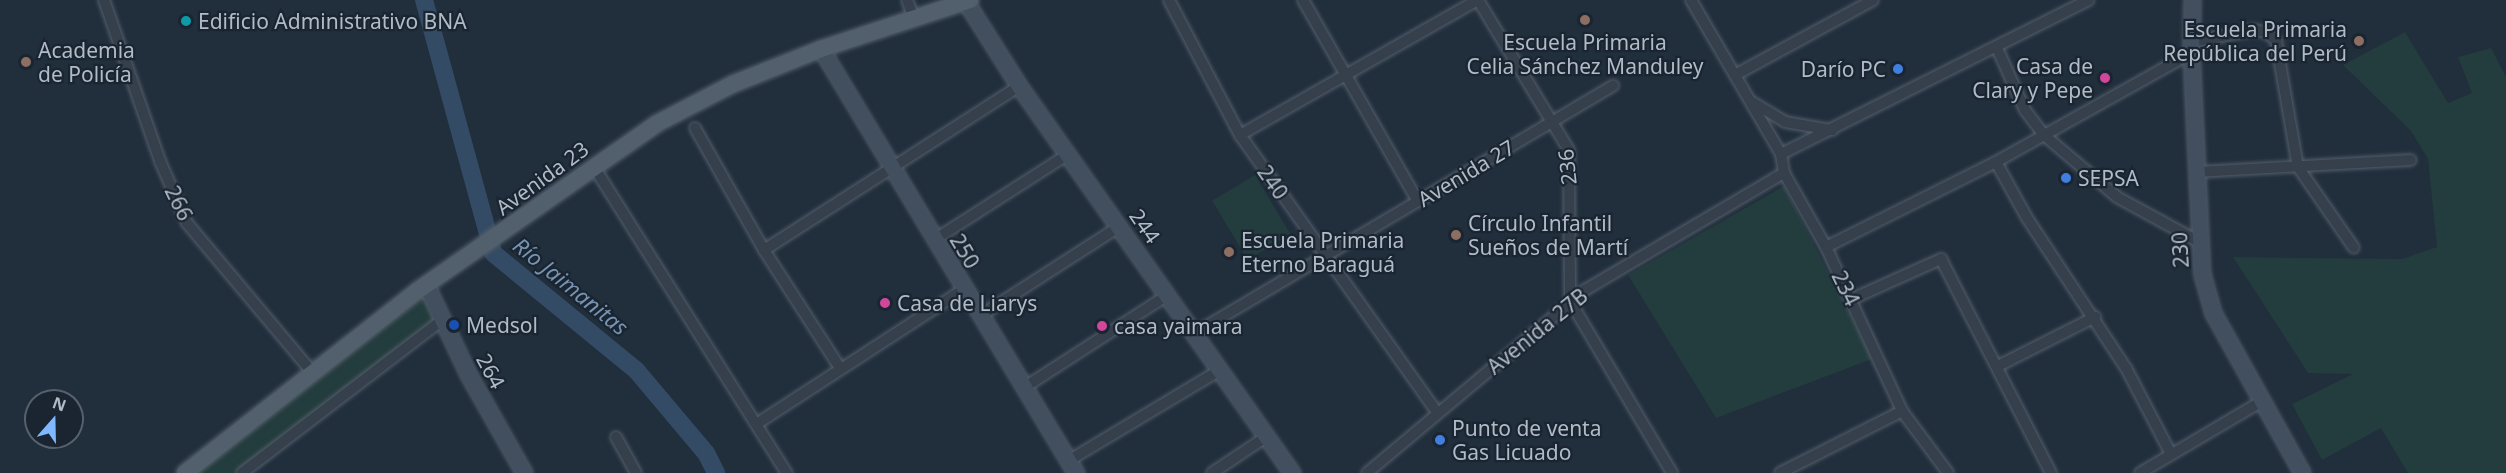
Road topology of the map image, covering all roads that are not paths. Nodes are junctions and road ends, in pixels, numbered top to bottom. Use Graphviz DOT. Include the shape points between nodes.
graph roads {
  1 [pos="104,0"];
  2 [pos="907,0"];
  3 [pos="1168,0"];
  4 [pos="1303,0"];
  5 [pos="1478,0"];
  6 [pos="1691,0"];
  7 [pos="1873,0"];
  8 [pos="2088,0"];
  9 [pos="2192,0"];
  10 [pos="968,1"];
  11 [pos="913,16"];
  12 [pos="1997,48"];
  13 [pos="2191,48"];
  14 [pos="821,49"];
  15 [pos="1347,75"];
  16 [pos="1735,75"];
  17 [pos="1019,86"];
  18 [pos="1613,86"];
  19 [pos="1750,100"];
  20 [pos="1552,121"];
  21 [pos="695,128"];
  22 [pos="1835,130"];
  23 [pos="1240,135"];
  24 [pos="2044,135"];
  25 [pos="1781,154"];
  26 [pos="1067,155"];
  27 [pos="2411,160"];
  28 [pos="1996,162"];
  29 [pos="892,166"];
  30 [pos="2298,166"];
  31 [pos="594,167"];
  32 [pos="2198,172"];
  33 [pos="1784,173"];
  34 [pos="1418,202"];
  35 [pos="1120,226"];
  36 [pos="934,240"];
  37 [pos="2201,243"];
  38 [pos="1826,247"];
  39 [pos="2354,248"];
  40 [pos="764,250"];
  41 [pos="1326,257"];
  42 [pos="426,285"];
  43 [pos="964,289"];
  44 [pos="1168,295"];
  45 [pos="1852,299"];
  46 [pos="1570,301"];
  47 [pos="980,316"];
  48 [pos="2095,317"];
  49 [pos="442,320"];
  50 [pos="1195,333"];
  51 [pos="1998,366"];
  52 [pos="840,368"];
  53 [pos="1220,370"];
  54 [pos="313,373"];
  55 [pos="1025,387"];
  56 [pos="2262,401"];
  57 [pos="1902,411"];
  58 [pos="1437,412"];
  59 [pos="758,423"];
  60 [pos="616,437"];
  61 [pos="1266,437"];
  62 [pos="2171,454"];
  63 [pos="1072,467"];
  64 [pos="188,472"];
  65 [pos="242,473"];
  66 [pos="524,473"];
  67 [pos="636,473"];
  68 [pos="787,473"];
  69 [pos="1212,473"];
  70 [pos="1292,473"];
  71 [pos="1367,473"];
  72 [pos="1672,473"];
  73 [pos="1780,473"];
  74 [pos="1947,473"];
  75 [pos="2051,473"];
  76 [pos="2140,473"];
  77 [pos="2302,473"];
  1 -- 54 [label="street, 266" via="160,162 187,223"];
  2 -- 11 [label="street"];
  3 -- 23 [label="street, 240"];
  4 -- 15 [label="street"];
  5 -- 15 [label="street"];
  5 -- 20 [label="street, 236"];
  6 -- 16 [label="street, 234"];
  7 -- 16 [label="street"];
  8 -- 12 [label="street"];
  9 -- 13 [label="street, 230"];
  10 -- 11 [label="main road, Avenida 23"];
  10 -- 17 [label="street, 244"];
  11 -- 14 [label="main road, Avenida 23"];
  12 -- 22 [label="street"];
  12 -- 24 [label="street" via="2025,110"];
  13 -- 24 [label="street"];
  13 -- 30 [label="street" via="2254,30 2276,40"];
  13 -- 32 [label="street, 230"];
  14 -- 29 [label="street, 250"];
  14 -- 31 [label="main road, Avenida 23" via="685,107"];
  15 -- 23 [label="street"];
  15 -- 34 [label="street"];
  16 -- 19 [label="street, 234"];
  17 -- 26 [label="street, 244"];
  17 -- 29 [label="street"];
  18 -- 20 [label="street, Avenida 27"];
  19 -- 22 [label="street, 234" via="1785,122"];
  19 -- 25 [label="street, 234"];
  20 -- 34 [label="street, Avenida 27"];
  20 -- 46 [label="street, 236" via="1569,150 1571,165"];
  21 -- 40 [label="street"];
  22 -- 25 [label="street"];
  23 -- 41 [label="street, 240"];
  24 -- 28 [label="street"];
  24 -- 37 [label="street" via="2117,197"];
  25 -- 33 [label="street, 234"];
  26 -- 35 [label="street, 244"];
  26 -- 36 [label="street"];
  27 -- 30 [label="street"];
  28 -- 38 [label="street"];
  28 -- 48 [label="street" via="2026,218"];
  29 -- 36 [label="street, 250"];
  29 -- 40 [label="street"];
  30 -- 32 [label="street"];
  30 -- 39 [label="street"];
  31 -- 42 [label="main road, Avenida 23"];
  31 -- 59 [label="street"];
  32 -- 37 [label="street, 230"];
  33 -- 38 [label="street, 234"];
  33 -- 46 [label="street, Avenida 27B"];
  34 -- 41 [label="street, Avenida 27"];
  35 -- 44 [label="street, 244"];
  35 -- 47 [label="street"];
  36 -- 43 [label="street, 250"];
  37 -- 56 [label="street, 230" via="2202,274 2212,313"];
  38 -- 45 [label="street, 234"];
  40 -- 52 [label="street"];
  41 -- 50 [label="street, Avenida 27"];
  41 -- 58 [label="street, 240"];
  42 -- 49 [label="street, 264"];
  42 -- 54 [label="main road, Avenida 23"];
  43 -- 47 [label="street, 250"];
  43 -- 52 [label="street"];
  44 -- 50 [label="street, 244"];
  44 -- 55 [label="street"];
  45 -- 51 [label="street" via="1941,259"];
  45 -- 57 [label="street, 234"];
  46 -- 58 [label="street, Avenida 27B"];
  46 -- 72 [label="street"];
  47 -- 55 [label="street, 250"];
  48 -- 51 [label="street"];
  48 -- 62 [label="street"];
  49 -- 65 [label="street"];
  49 -- 66 [label="street, 264"];
  50 -- 53 [label="street, 244"];
  51 -- 75 [label="street"];
  52 -- 59 [label="street"];
  53 -- 61 [label="street, 244"];
  53 -- 63 [label="street"];
  54 -- 64 [label="main road, Avenida 23"];
  55 -- 63 [label="street, 250"];
  56 -- 62 [label="street"];
  56 -- 77 [label="street, 230"];
  57 -- 73 [label="street"];
  57 -- 74 [label="street, 234"];
  58 -- 71 [label="street, Avenida 27B"];
  59 -- 68 [label="street"];
  60 -- 67 [label="street"];
  61 -- 69 [label="street"];
  61 -- 70 [label="street, 244"];
  62 -- 76 [label="street"];
}
